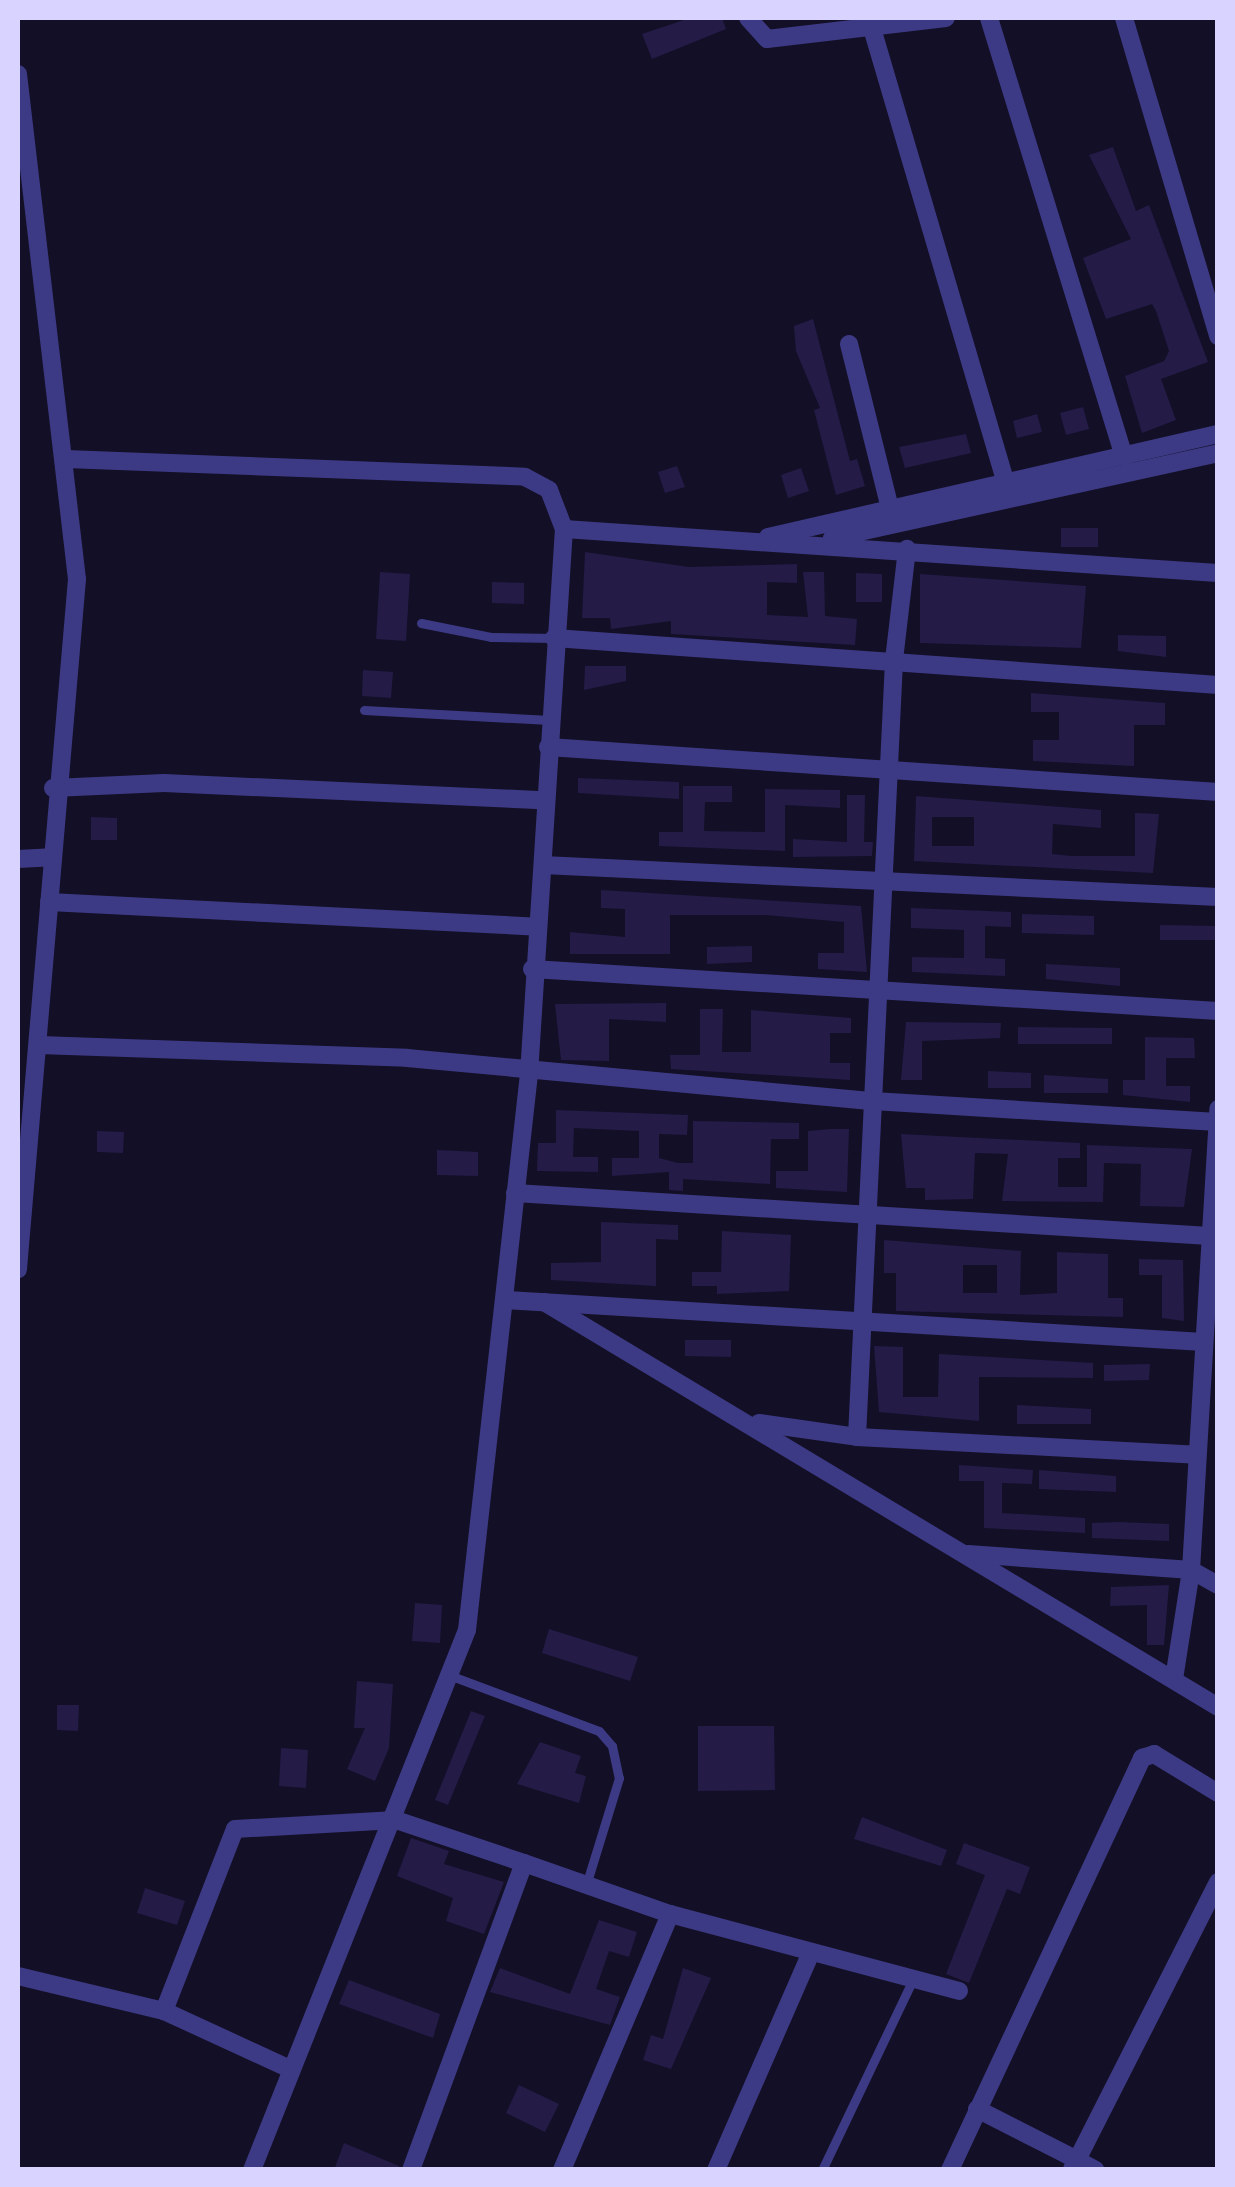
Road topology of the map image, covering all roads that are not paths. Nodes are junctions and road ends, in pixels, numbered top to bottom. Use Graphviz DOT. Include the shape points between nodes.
graph roads {
  1 [pos="748,18"];
  2 [pos="946,18"];
  3 [pos="989,18"];
  4 [pos="1124,18"];
  5 [pos="871,25"];
  6 [pos="18,74"];
  7 [pos="1218,336"];
  8 [pos="849,344"];
  9 [pos="1218,434"];
  10 [pos="1218,453"];
  11 [pos="1124,457"];
  12 [pos="66,459"];
  13 [pos="1006,484"];
  14 [pos="890,508"];
  15 [pos="564,529"];
  16 [pos="743,543"];
  17 [pos="795,544"];
  18 [pos="906,549"];
  19 [pos="1218,574"];
  20 [pos="422,623"];
  21 [pos="554,638"];
  22 [pos="894,660"];
  23 [pos="1218,685"];
  24 [pos="364,710"];
  25 [pos="550,720"];
  26 [pos="548,747"];
  27 [pos="889,773"];
  28 [pos="53,788"];
  29 [pos="1218,792"];
  30 [pos="543,800"];
  31 [pos="52,857"];
  32 [pos="18,859"];
  33 [pos="543,866"];
  34 [pos="884,883"];
  35 [pos="1218,897"];
  36 [pos="49,902"];
  37 [pos="537,928"];
  38 [pos="532,969"];
  39 [pos="878,991"];
  40 [pos="1218,1011"];
  41 [pos="39,1046"];
  42 [pos="530,1074"];
  43 [pos="873,1101"];
  44 [pos="1218,1109"];
  45 [pos="1217,1122"];
  46 [pos="23,1171"];
  47 [pos="516,1193"];
  48 [pos="868,1216"];
  49 [pos="1210,1236"];
  50 [pos="18,1268"];
  51 [pos="506,1300"];
  52 [pos="544,1302"];
  53 [pos="862,1322"];
  54 [pos="1204,1342"];
  55 [pos="753,1422"];
  56 [pos="857,1437"];
  57 [pos="1198,1455"];
  58 [pos="961,1554"];
  59 [pos="1191,1570"];
  60 [pos="1218,1585"];
  61 [pos="449,1674"];
  62 [pos="1174,1680"];
  63 [pos="1218,1706"];
  64 [pos="1218,1792"];
  65 [pos="396,1820"];
  66 [pos="524,1863"];
  67 [pos="1218,1882"];
  68 [pos="586,1885"];
  69 [pos="670,1914"];
  70 [pos="811,1954"];
  71 [pos="18,1976"];
  72 [pos="912,1979"];
  73 [pos="959,1991"];
  74 [pos="164,2011"];
  75 [pos="290,2069"];
  76 [pos="977,2109"];
  77 [pos="1074,2165"];
  78 [pos="252,2170"];
  79 [pos="411,2170"];
  80 [pos="562,2170"];
  81 [pos="716,2170"];
  82 [pos="822,2170"];
  83 [pos="950,2170"];
  84 [pos="1096,2170"];
  1 -- 5 [label="street" via="767,39"];
  2 -- 5 [label="street"];
  3 -- 11 [label="street"];
  4 -- 7 [label="street"];
  5 -- 13 [label="street"];
  6 -- 12 [label="street"];
  8 -- 14 [label="street"];
  9 -- 11 [label="street"];
  10 -- 17 [label="street"];
  11 -- 13 [label="street"];
  12 -- 15 [label="street" via="525,476 549,490"];
  12 -- 28 [label="street" via="77,578"];
  13 -- 14 [label="street"];
  14 -- 16 [label="street"];
  15 -- 16 [label="street"];
  15 -- 21 [label="street"];
  16 -- 17 [label="street"];
  17 -- 18 [label="street"];
  18 -- 19 [label="street"];
  18 -- 22 [label="street"];
  20 -- 21 [label="lane" via="492,637"];
  21 -- 22 [label="street"];
  21 -- 25 [label="street"];
  22 -- 23 [label="street"];
  22 -- 27 [label="street"];
  24 -- 25 [label="lane"];
  25 -- 26 [label="street"];
  26 -- 27 [label="street"];
  26 -- 30 [label="street"];
  27 -- 29 [label="street"];
  27 -- 34 [label="street"];
  28 -- 30 [label="street" via="164,784"];
  28 -- 31 [label="street"];
  30 -- 33 [label="street"];
  31 -- 32 [label="street"];
  31 -- 36 [label="street"];
  33 -- 34 [label="street"];
  33 -- 37 [label="street"];
  34 -- 35 [label="street"];
  34 -- 39 [label="street"];
  36 -- 37 [label="street"];
  36 -- 41 [label="street"];
  37 -- 38 [label="street"];
  38 -- 39 [label="street"];
  38 -- 42 [label="street"];
  39 -- 40 [label="street"];
  39 -- 43 [label="street"];
  41 -- 42 [label="street" via="407,1058"];
  41 -- 46 [label="street"];
  42 -- 43 [label="street"];
  42 -- 47 [label="street"];
  43 -- 45 [label="street"];
  43 -- 48 [label="street"];
  44 -- 45 [label="street"];
  45 -- 49 [label="street"];
  46 -- 50 [label="street"];
  47 -- 48 [label="street"];
  47 -- 51 [label="street"];
  48 -- 49 [label="street"];
  48 -- 53 [label="street"];
  49 -- 54 [label="street"];
  51 -- 52 [label="street"];
  51 -- 61 [label="street" via="467,1630"];
  52 -- 53 [label="street"];
  52 -- 55 [label="street"];
  53 -- 54 [label="street"];
  53 -- 56 [label="street"];
  54 -- 57 [label="street"];
  55 -- 56 [label="street"];
  55 -- 58 [label="street"];
  56 -- 57 [label="street"];
  57 -- 59 [label="street"];
  58 -- 59 [label="street"];
  58 -- 62 [label="street"];
  59 -- 60 [label="street"];
  59 -- 62 [label="street"];
  61 -- 65 [label="street"];
  61 -- 68 [label="lane" via="599,1731 612,1746 620,1778"];
  62 -- 63 [label="street"];
  64 -- 76 [label="street" via="1154,1754 1142,1758"];
  65 -- 66 [label="street"];
  65 -- 74 [label="street" via="235,1829"];
  65 -- 75 [label="street"];
  66 -- 68 [label="street"];
  66 -- 79 [label="street"];
  67 -- 77 [label="street"];
  68 -- 69 [label="street"];
  69 -- 70 [label="street"];
  69 -- 80 [label="street"];
  70 -- 72 [label="street"];
  70 -- 81 [label="street"];
  71 -- 74 [label="street"];
  72 -- 73 [label="street"];
  72 -- 82 [label="lane"];
  74 -- 75 [label="street"];
  75 -- 78 [label="street"];
  76 -- 77 [label="street"];
  76 -- 83 [label="street"];
  77 -- 84 [label="street"];
}
